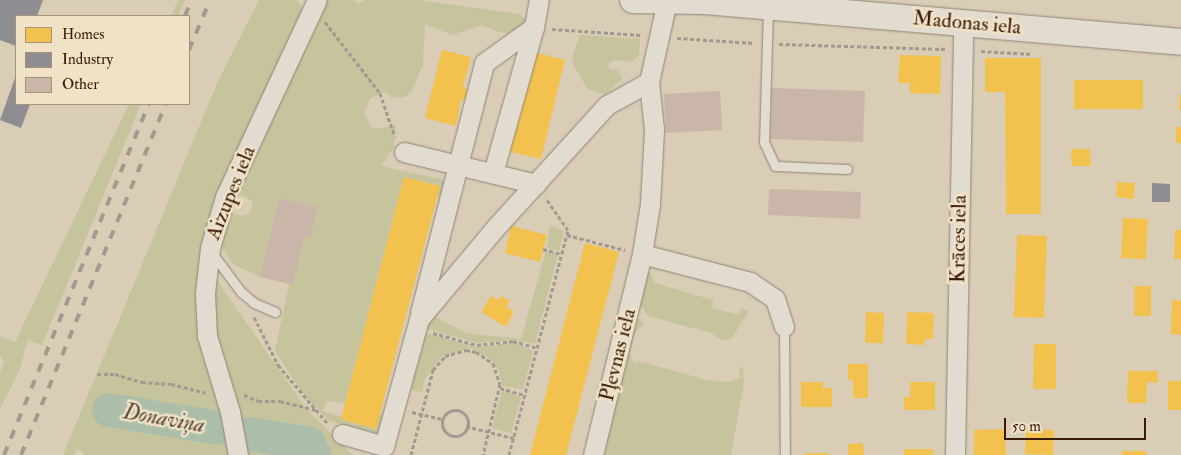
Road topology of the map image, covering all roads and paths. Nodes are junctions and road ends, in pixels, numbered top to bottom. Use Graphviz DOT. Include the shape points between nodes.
graph roads {
  1 [pos="539,0"];
  2 [pos="633,0"];
  3 [pos="705,0"];
  4 [pos="667,1"];
  5 [pos="315,4"];
  6 [pos="768,6"];
  7 [pos="963,22"];
  8 [pos="534,27"];
  9 [pos="1181,42"];
  10 [pos="649,82"];
  11 [pos="404,152"];
  12 [pos="459,166"];
  13 [pos="847,169"];
  14 [pos="493,173"];
  15 [pos="536,184"];
  16 [pos="567,235"];
  17 [pos="210,248"];
  18 [pos="543,249"];
  19 [pos="562,254"];
  20 [pos="642,254"];
  21 [pos="241,292"];
  22 [pos="275,312"];
  23 [pos="417,324"];
  24 [pos="784,327"];
  25 [pos="537,348"];
  26 [pos="500,388"];
  27 [pos="525,395"];
  28 [pos="395,408"];
  29 [pos="422,414"];
  30 [pos="443,419"];
  31 [pos="466,426"];
  32 [pos="488,432"];
  33 [pos="342,434"];
  34 [pos="513,438"];
  35 [pos="238,455"];
  36 [pos="411,455"];
  37 [pos="482,455"];
  38 [pos="509,455"];
  39 [pos="593,455"];
  40 [pos="785,455"];
  41 [pos="954,455"];
  1 -- 8 [label="street"];
  2 -- 4 [label="main road, Madonas iela"];
  3 -- 4 [label="main road, Madonas iela"];
  3 -- 6 [label="main road, Madonas iela"];
  4 -- 10 [label="street, Pļevnas iela"];
  5 -- 11 [label="path" via="380,93 396,140"];
  5 -- 17 [label="street, Aizupes iela" via="226,197"];
  6 -- 7 [label="main road, Madonas iela"];
  6 -- 13 [label="lane" via="764,142 775,166"];
  7 -- 9 [label="main road, Madonas iela"];
  7 -- 41 [label="street, Krāces iela"];
  8 -- 12 [label="street" via="484,64"];
  8 -- 14 [label="street"];
  10 -- 15 [label="street" via="607,105"];
  10 -- 20 [label="street, Pļevnas iela" via="654,129 650,204"];
  11 -- 12 [label="street"];
  12 -- 14 [label="street"];
  12 -- 23 [label="street"];
  14 -- 15 [label="street"];
  15 -- 16 [label="path" via="568,230"];
  15 -- 23 [label="street"];
  16 -- 19 [label="path"];
  16 -- 20 [label="path"];
  17 -- 21 [label="lane"];
  17 -- 35 [label="street, Aizupes iela" via="204,293 207,336 230,412"];
  18 -- 19 [label="path"];
  19 -- 25 [label="path"];
  20 -- 24 [label="street" via="750,282 774,299"];
  20 -- 39 [label="street, Pļevnas iela"];
  21 -- 22 [label="lane" via="254,303"];
  21 -- 33 [label="path" via="278,364 329,426"];
  23 -- 25 [label="path" via="477,345 513,341"];
  23 -- 28 [label="street"];
  24 -- 40 [label="lane"];
  25 -- 27 [label="path"];
  26 -- 27 [label="path"];
  26 -- 29 [label="path" via="498,372 485,356 466,350 455,352 445,356 433,370"];
  26 -- 32 [label="path"];
  27 -- 34 [label="path"];
  28 -- 29 [label="path"];
  28 -- 33 [label="street" via="384,446"];
  29 -- 30 [label="path"];
  29 -- 36 [label="path"];
  30 -- 31 [label="path" via="453,409 466,417"];
  30 -- 31 [label="path" via="447,433 456,436 465,431"];
  31 -- 32 [label="path"];
  32 -- 34 [label="path"];
  32 -- 37 [label="path"];
  34 -- 38 [label="path"];
}
